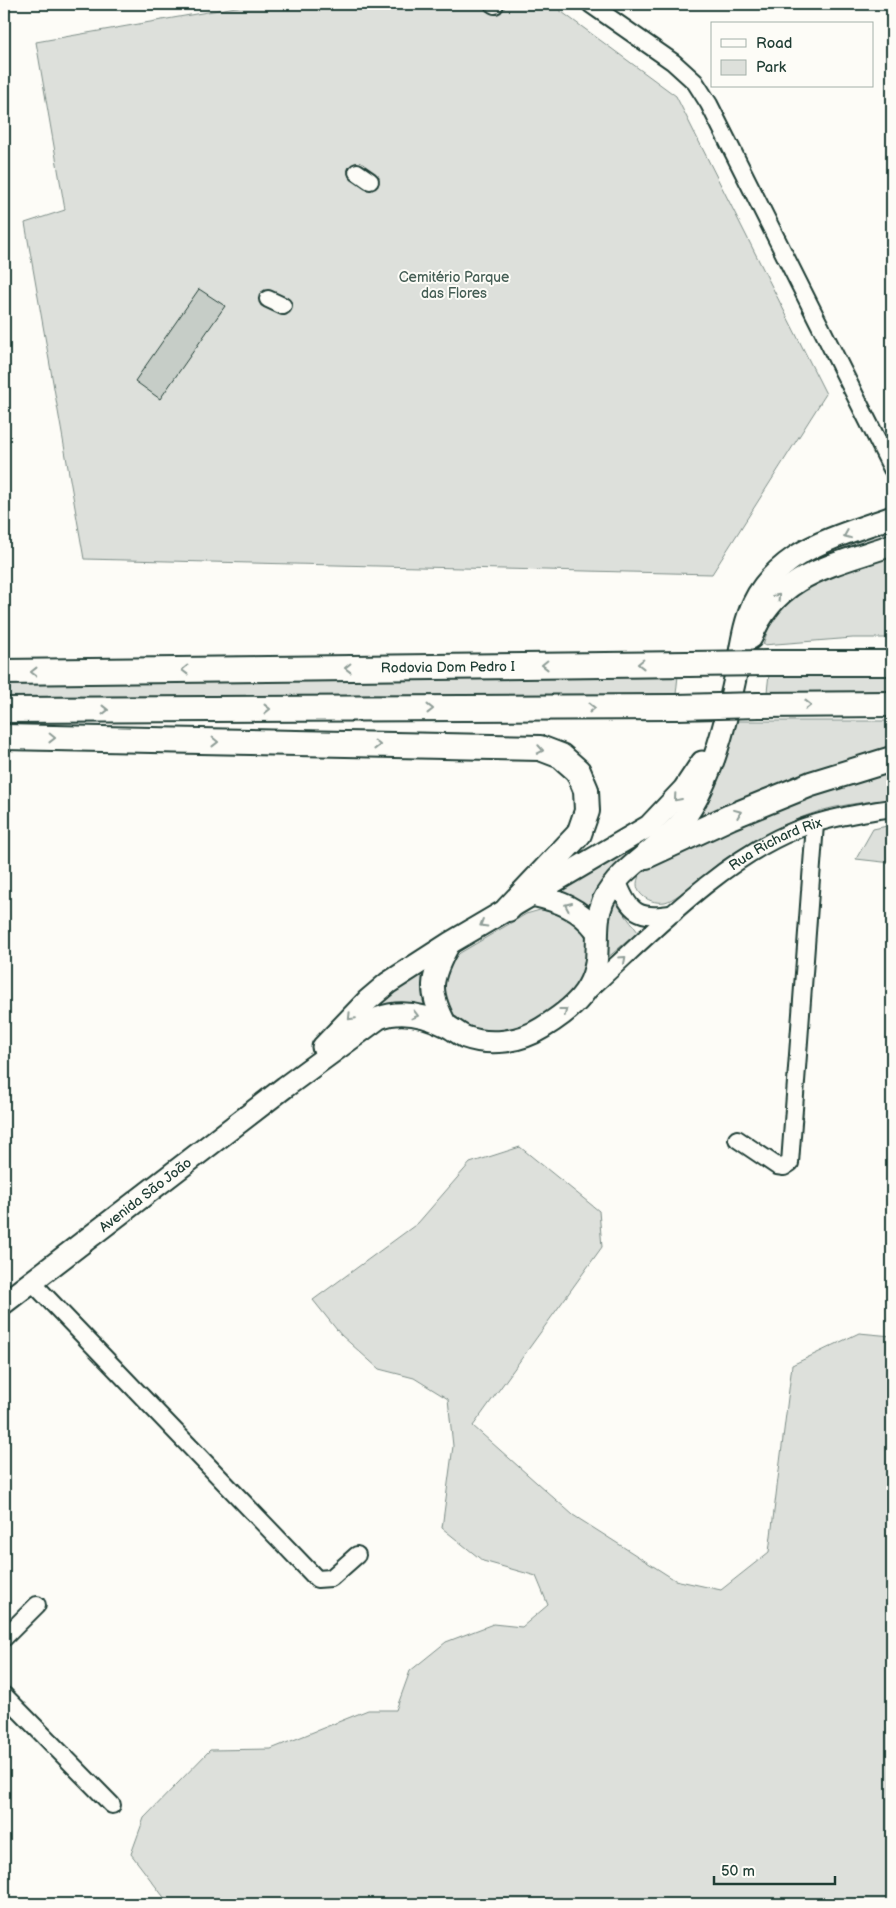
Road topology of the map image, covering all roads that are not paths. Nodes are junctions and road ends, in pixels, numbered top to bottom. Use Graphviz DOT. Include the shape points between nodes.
graph roads {
  1 [pos="590,4"];
  2 [pos="268,299"];
  3 [pos="283,306"];
  4 [pos="892,469"];
  5 [pos="892,517"];
  6 [pos="892,544"];
  7 [pos="892,662"];
  8 [pos="4,672"];
  9 [pos="733,688"];
  10 [pos="892,704"];
  11 [pos="4,710"];
  12 [pos="723,728"];
  13 [pos="4,737"];
  14 [pos="892,759"];
  15 [pos="892,808"];
  16 [pos="815,824"];
  17 [pos="646,856"];
  18 [pos="617,879"];
  19 [pos="532,895"];
  20 [pos="508,909"];
  21 [pos="674,913"];
  22 [pos="596,930"];
  23 [pos="450,943"];
  24 [pos="587,992"];
  25 [pos="446,1025"];
  26 [pos="285,1087"];
  27 [pos="737,1139"];
  28 [pos="32,1282"];
  29 [pos="4,1303"];
  30 [pos="358,1554"];
  31 [pos="37,1605"];
  32 [pos="4,1638"];
  33 [pos="4,1695"];
  34 [pos="112,1805"];
  1 -- 4 [label="street" via="674,62 695,82"];
  2 -- 3 [label="street"];
  5 -- 9 [label="main road, one-way" via="796,556 764,585 751,604 744,626"];
  9 -- 6 [label="main road, one-way" via="762,615 785,588 816,571"];
  7 -- 8 [label="highway, Rodovia Dom Pedro I, one-way, bridge"];
  9 -- 12 [label="main road"];
  11 -- 10 [label="highway, one-way, bridge"];
  12 -- 17 [label="main road" via="712,763 691,808 676,831"];
  12 -- 19 [label="main road, one-way" via="684,790 649,826"];
  13 -- 20 [label="highway, one-way" via="540,748 561,756 578,771 586,790 588,811 579,834"];
  17 -- 14 [label="highway, one-way" via="810,784"];
  15 -- 16 [label="street, Rua Richard Rix"];
  16 -- 21 [label="street, Rua Richard Rix" via="750,855"];
  16 -- 27 [label="street" via="790,1163 784,1167 777,1166"];
  17 -- 18 [label="main road"];
  18 -- 21 [label="street" via="626,902 636,912 652,917"];
  18 -- 22 [label="main road" via="602,904"];
  19 -- 20 [label="main road"];
  22 -- 19 [label="main road, one-way" via="586,916 574,908"];
  20 -- 23 [label="main road, one-way"];
  24 -- 21 [label="street, Rua Richard Rix, one-way"];
  22 -- 24 [label="main road" via="596,969"];
  23 -- 25 [label="main road" via="432,981 436,1006"];
  23 -- 26 [label="main road, one-way" via="388,983 368,1000"];
  25 -- 24 [label="main road, one-way" via="462,1036 476,1040 501,1042 516,1039 542,1028"];
  26 -- 25 [label="main road, one-way" via="379,1018 390,1014 417,1014"];
  26 -- 28 [label="main road, Avenida São João"];
  28 -- 29 [label="main road, Avenida São João"];
  28 -- 30 [label="street" via="317,1579 331,1578"];
  31 -- 32 [label="street"];
  33 -- 34 [label="street"];
}
